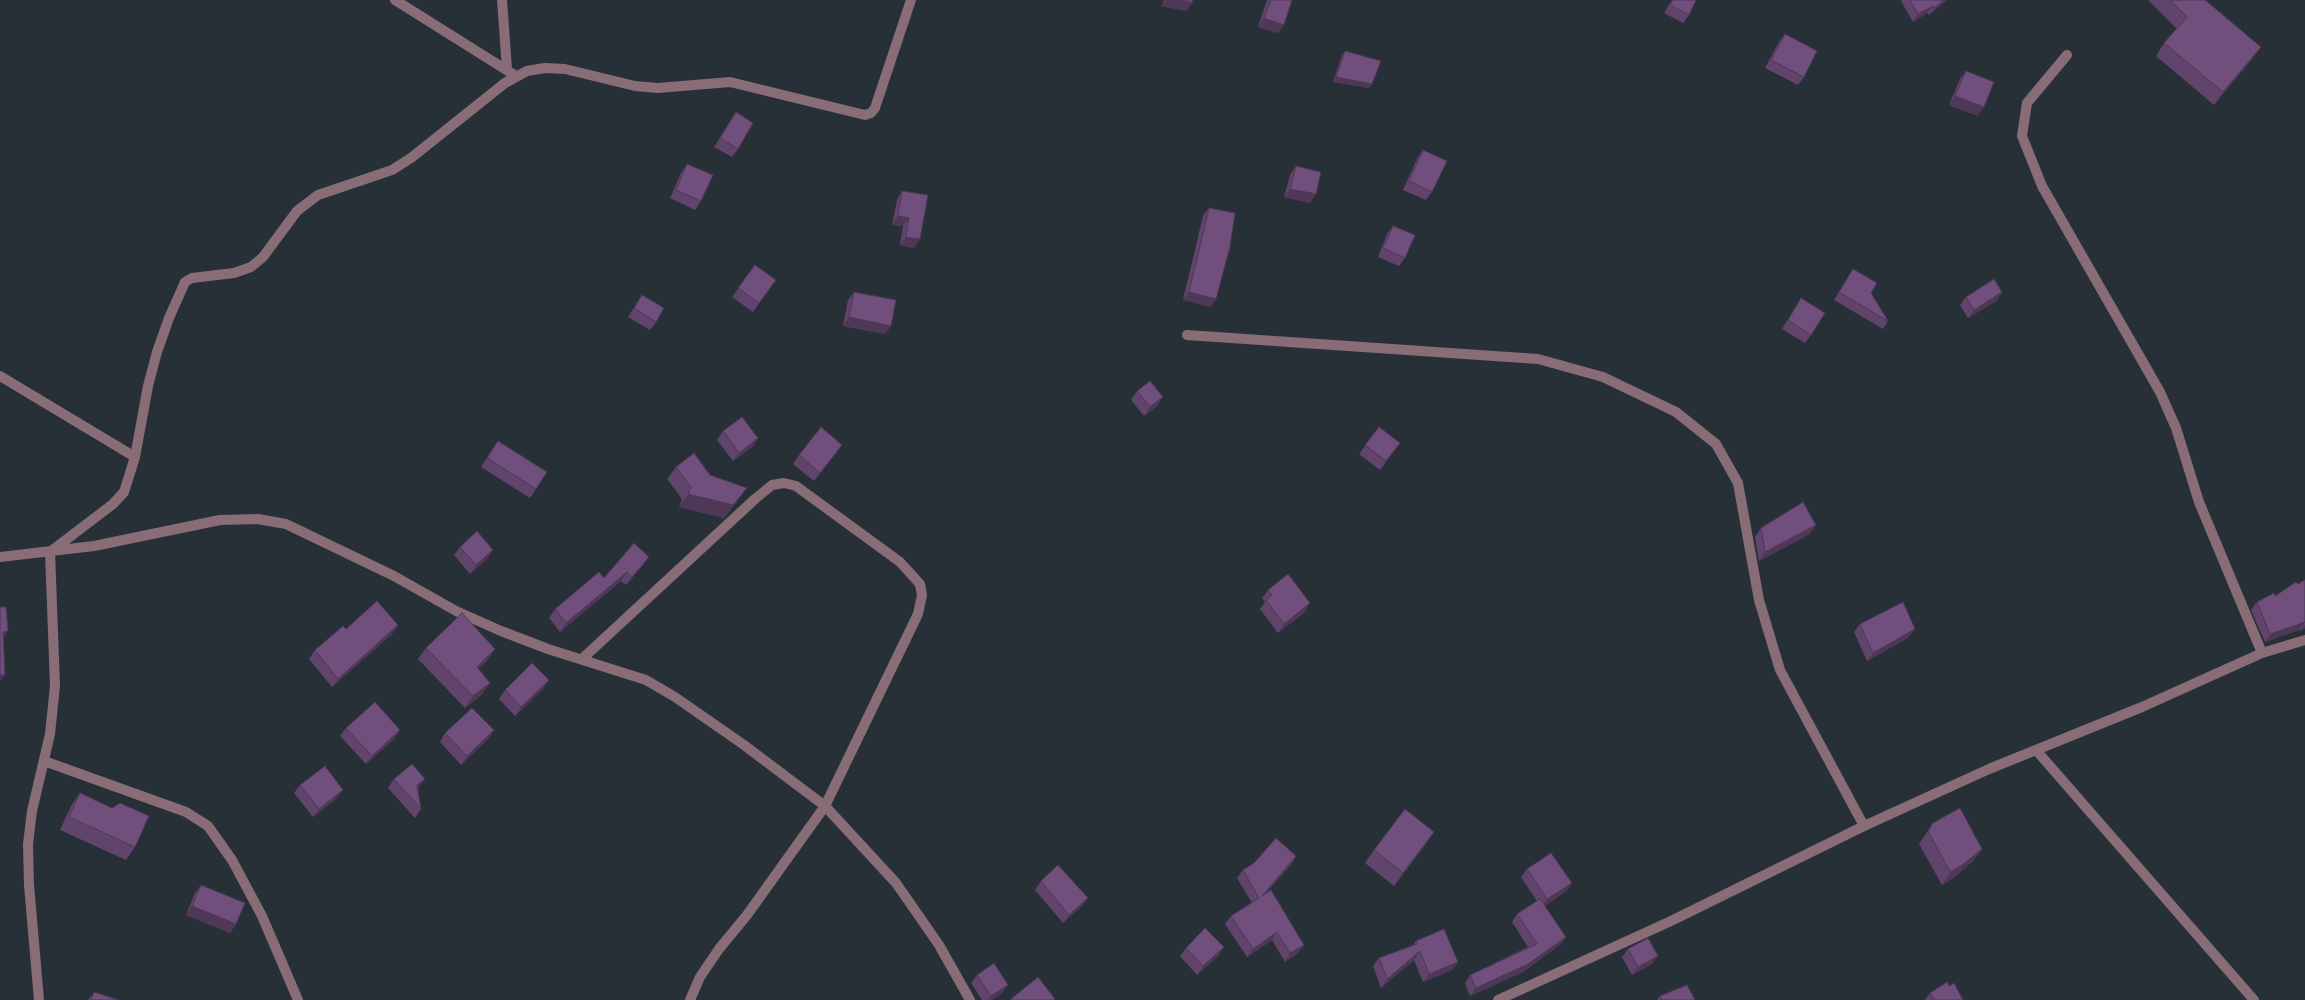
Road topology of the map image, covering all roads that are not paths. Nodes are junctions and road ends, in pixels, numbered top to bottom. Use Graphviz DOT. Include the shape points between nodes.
graph roads {
  1 [pos="395,0"];
  2 [pos="502,0"];
  3 [pos="912,0"];
  4 [pos="2067,55"];
  5 [pos="507,69"];
  6 [pos="516,76"];
  7 [pos="1187,335"];
  8 [pos="0,376"];
  9 [pos="135,457"];
  10 [pos="50,552"];
  11 [pos="0,557"];
  12 [pos="2305,640"];
  13 [pos="2262,653"];
  14 [pos="582,659"];
  15 [pos="2036,750"];
  16 [pos="44,761"];
  17 [pos="825,806"];
  18 [pos="1864,826"];
  19 [pos="39,1000"];
  20 [pos="298,1000"];
  21 [pos="690,1000"];
  22 [pos="970,1000"];
  23 [pos="1498,1000"];
  24 [pos="2254,1000"];
  1 -- 5 [label="street"];
  2 -- 5 [label="street"];
  3 -- 6 [label="street" via="875,108 865,115 730,82 635,86 565,69 545,68"];
  4 -- 13 [label="street" via="2027,103 2022,136 2042,186 2168,410 2198,502"];
  5 -- 6 [label="street"];
  6 -- 9 [label="street" via="398,166 318,195 297,212 263,257 251,267 185,282 157,352"];
  7 -- 18 [label="street" via="1538,359 1603,376 1676,412 1716,444 1738,484 1759,600 1780,670"];
  8 -- 9 [label="street"];
  9 -- 10 [label="street" via="124,492"];
  10 -- 11 [label="street"];
  10 -- 14 [label="street" via="220,520 258,519 286,524 394,576 456,611 548,650"];
  10 -- 16 [label="street" via="55,686"];
  12 -- 13 [label="street"];
  13 -- 15 [label="street"];
  14 -- 17 [label="street" via="646,680 675,697"];
  14 -- 17 [label="street" via="772,485 796,486 900,562 920,584 922,595 918,614 905,643"];
  15 -- 18 [label="street"];
  15 -- 24 [label="street"];
  16 -- 19 [label="street" via="28,844"];
  16 -- 20 [label="street" via="186,812 208,826 232,860 262,916"];
  17 -- 21 [label="street" via="719,949 700,977"];
  17 -- 22 [label="street" via="896,884 939,945"];
  18 -- 23 [label="street" via="1671,921"];
}
